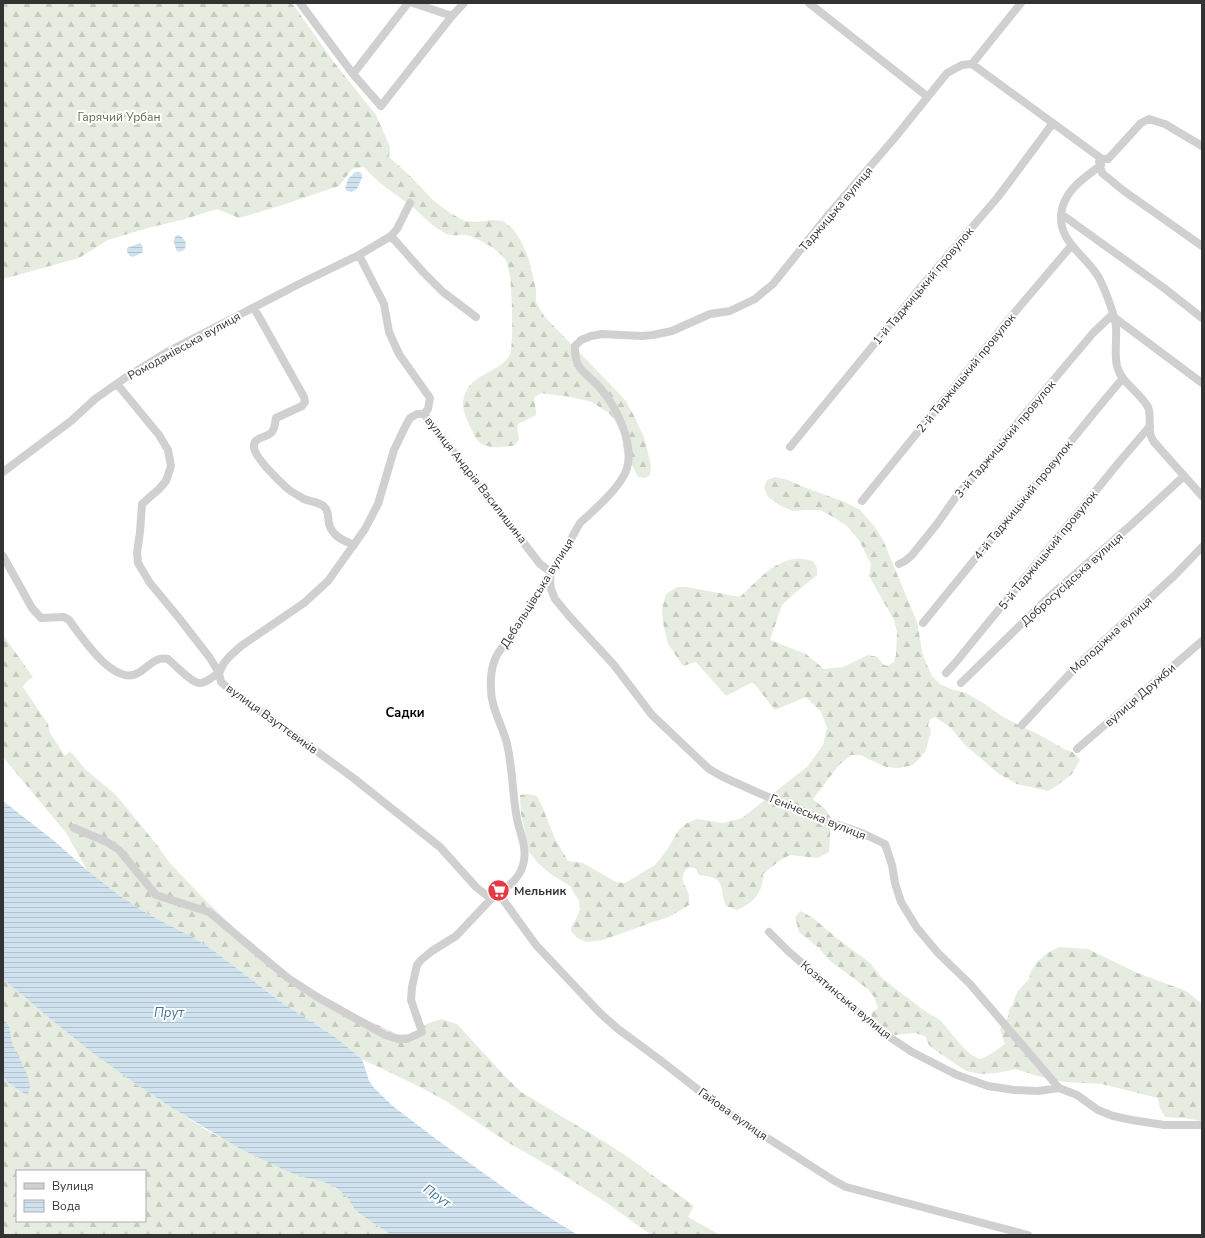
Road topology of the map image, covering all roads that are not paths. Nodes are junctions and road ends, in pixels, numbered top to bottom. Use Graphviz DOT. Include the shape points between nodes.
graph roads {
  1 [pos="300,3"];
  2 [pos="408,3"];
  3 [pos="413,3"];
  4 [pos="464,3"];
  5 [pos="809,3"];
  6 [pos="1021,3"];
  7 [pos="452,16"];
  8 [pos="972,64"];
  9 [pos="353,74"];
  10 [pos="928,97"];
  11 [pos="1053,123"];
  12 [pos="1202,146"];
  13 [pos="1095,154"];
  14 [pos="1101,165"];
  15 [pos="410,204"];
  16 [pos="1061,214"];
  17 [pos="391,236"];
  18 [pos="1071,246"];
  19 [pos="1202,246"];
  20 [pos="359,256"];
  21 [pos="254,308"];
  22 [pos="1114,316"];
  23 [pos="476,317"];
  24 [pos="1202,318"];
  25 [pos="602,334"];
  26 [pos="1123,378"];
  27 [pos="1202,383"];
  28 [pos="117,384"];
  29 [pos="424,414"];
  30 [pos="1150,426"];
  31 [pos="790,447"];
  32 [pos="3,472"];
  33 [pos="1184,476"];
  34 [pos="1202,496"];
  35 [pos="862,501"];
  36 [pos="354,545"];
  37 [pos="1202,547"];
  38 [pos="3,556"];
  39 [pos="899,564"];
  40 [pos="551,572"];
  41 [pos="923,623"];
  42 [pos="1202,640"];
  43 [pos="219,673"];
  44 [pos="946,673"];
  45 [pos="960,683"];
  46 [pos="1022,725"];
  47 [pos="1077,749"];
  48 [pos="74,828"];
  49 [pos="500,894"];
  50 [pos="491,899"];
  51 [pos="768,932"];
  52 [pos="1059,1088"];
  53 [pos="1202,1125"];
  54 [pos="1028,1235"];
  1 -- 9 [label="street"];
  2 -- 9 [label="street"];
  3 -- 7 [label="street"];
  4 -- 7 [label="street"];
  5 -- 10 [label="street"];
  6 -- 8 [label="street"];
  7 -- 9 [label="street" via="382,106"];
  8 -- 10 [label="street, Таджицька вулиця" via="962,65 947,73"];
  8 -- 11 [label="street"];
  10 -- 25 [label="street, Таджицька вулиця" via="773,284 756,299 730,311 710,314 672,331 642,336"];
  11 -- 13 [label="street"];
  11 -- 31 [label="street, 1-й Таджицький провулок" via="998,197"];
  12 -- 13 [label="street" via="1165,124 1149,119 1141,123 1108,159 1102,159"];
  13 -- 14 [label="street"];
  14 -- 16 [label="street" via="1075,185 1064,201"];
  14 -- 19 [label="street" via="1102,173 1124,191"];
  15 -- 17 [label="street"];
  16 -- 18 [label="street" via="1064,232"];
  16 -- 24 [label="street"];
  17 -- 20 [label="street, Ромоданівська вулиця"];
  17 -- 23 [label="street" via="443,292"];
  18 -- 22 [label="street" via="1099,278"];
  18 -- 35 [label="street, 2-й Таджицький провулок"];
  20 -- 21 [label="street, Ромоданівська вулиця"];
  20 -- 29 [label="street, вулиця Андрія Василишина" via="384,304 389,332 399,354 430,398"];
  21 -- 28 [label="street, Ромоданівська вулиця" via="169,351"];
  21 -- 36 [label="street" via="305,402 302,406 276,418 271,433 254,442 256,454 290,490 326,509 329,524 337,538"];
  22 -- 26 [label="street" via="1117,368"];
  22 -- 27 [label="street"];
  22 -- 39 [label="street, 3-й Таджицький провулок" via="1093,333 958,494 912,555"];
  25 -- 40 [label="street, Дебальцівська вулиця" via="581,340 575,346 574,355 584,374 612,403 630,454 627,469 621,482 581,523"];
  26 -- 30 [label="street" via="1148,408"];
  26 -- 41 [label="street, 4-й Таджицький провулок"];
  28 -- 32 [label="street, Ромоданівська вулиця"];
  28 -- 43 [label="street" via="159,435 168,450 171,466 166,481 142,504 138,563 150,583"];
  29 -- 36 [label="street, вулиця Взуттєвиків" via="410,418 394,450 378,504"];
  29 -- 40 [label="street, вулиця Андрія Василишина" via="540,564"];
  30 -- 33 [label="street" via="1154,442"];
  30 -- 44 [label="street, 5-й Таджицький провулок"];
  33 -- 34 [label="street"];
  33 -- 45 [label="street, Добросусідська вулиця" via="1049,597"];
  36 -- 43 [label="street, вулиця Взуттєвиків" via="328,581 304,602 241,646 224,663"];
  37 -- 46 [label="street, Молодіжна вулиця" via="1175,576 1078,665"];
  38 -- 43 [label="street" via="32,608 41,618 64,617 69,620 100,659 112,669 131,676 156,659 163,658 168,659 193,681 199,683"];
  40 -- 49 [label="street, Дебальцівська вулиця" via="497,655 490,688 506,740 524,856 521,872"];
  40 -- 52 [label="street, Генічеська вулиця" via="551,588 555,599 614,665 652,715 693,756 723,777 885,844 901,902 917,928 970,984"];
  42 -- 47 [label="street, вулиця Дружби"];
  43 -- 50 [label="street, вулиця Взуттєвиків" via="221,682 236,696 346,773 440,848 476,887"];
  48 -- 50 [label="street" via="119,850 156,895 209,912 294,982 355,1019 398,1039 407,1039 422,1032 410,1000 417,965 432,951 456,936"];
  49 -- 50 [label="street"];
  49 -- 54 [label="street, Гайова вулиця" via="536,945 618,1029 724,1110 801,1160 846,1187"];
  51 -- 52 [label="street, Козятинська вулиця" via="879,1030 912,1052 957,1075 988,1086 1038,1091"];
  52 -- 53 [label="street, Козятинська вулиця" via="1077,1095 1098,1110 1113,1116 1164,1126"];
}
